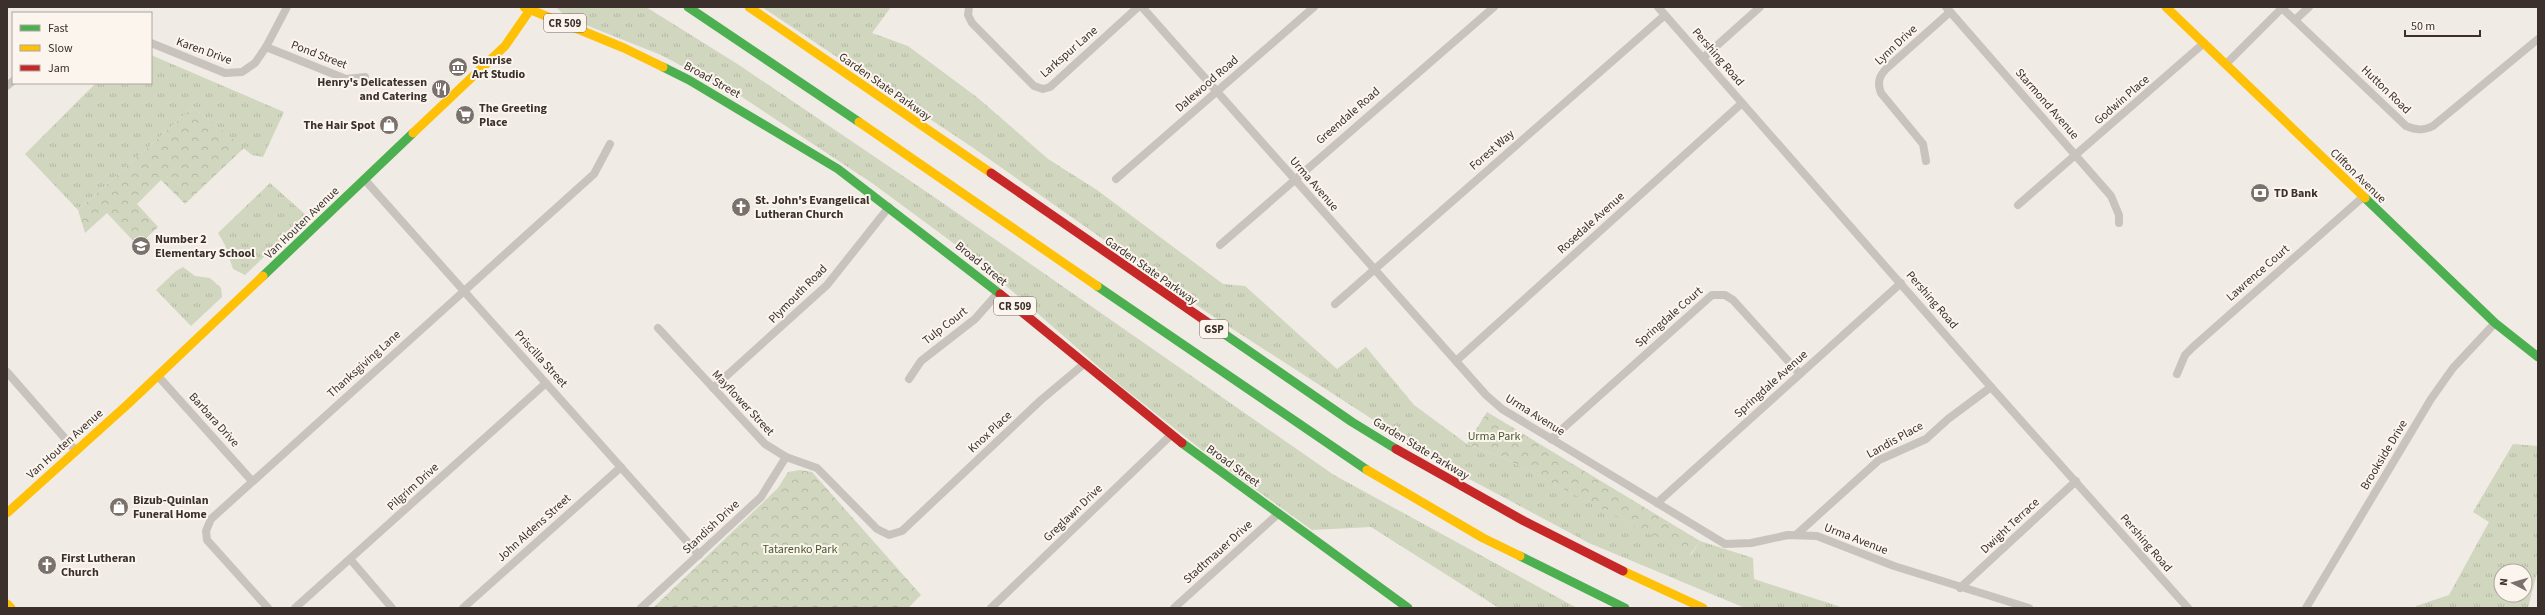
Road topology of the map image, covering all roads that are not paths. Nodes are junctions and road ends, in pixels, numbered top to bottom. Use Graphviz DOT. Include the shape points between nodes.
graph roads {
  1 [pos="287,7"];
  2 [pos="688,7"];
  3 [pos="749,7"];
  4 [pos="969,7"];
  5 [pos="1138,7"];
  6 [pos="1142,7"];
  7 [pos="1314,7"];
  8 [pos="1494,7"];
  9 [pos="1658,7"];
  10 [pos="1760,7"];
  11 [pos="2166,7"];
  12 [pos="2282,7"];
  13 [pos="2309,7"];
  14 [pos="529,8"];
  15 [pos="1948,10"];
  16 [pos="1665,15"];
  17 [pos="2295,20"];
  18 [pos="2538,39"];
  19 [pos="152,43"];
  20 [pos="2204,43"];
  21 [pos="266,47"];
  22 [pos="1703,58"];
  23 [pos="2226,64"];
  24 [pos="365,77"];
  25 [pos="1217,91"];
  26 [pos="1742,103"];
  27 [pos="610,144"];
  28 [pos="2076,156"];
  29 [pos="1926,161"];
  30 [pos="1116,179"];
  31 [pos="1294,179"];
  32 [pos="365,180"];
  33 [pos="2362,197"];
  34 [pos="2018,205"];
  35 [pos="889,207"];
  36 [pos="2119,223"];
  37 [pos="1220,245"];
  38 [pos="1374,270"];
  39 [pos="1901,283"];
  40 [pos="464,291"];
  41 [pos="998,293"];
  42 [pos="1335,304"];
  43 [pos="2495,323"];
  44 [pos="658,328"];
  45 [pos="2538,357"];
  46 [pos="1456,361"];
  47 [pos="1084,364"];
  48 [pos="7,372"];
  49 [pos="1800,374"];
  50 [pos="2177,374"];
  51 [pos="158,376"];
  52 [pos="909,379"];
  53 [pos="546,383"];
  54 [pos="1991,387"];
  55 [pos="713,388"];
  56 [pos="1171,435"];
  57 [pos="1551,439"];
  58 [pos="76,451"];
  59 [pos="786,456"];
  60 [pos="621,467"];
  61 [pos="252,481"];
  62 [pos="2076,481"];
  63 [pos="1657,503"];
  64 [pos="7,513"];
  65 [pos="1278,514"];
  66 [pos="914,520"];
  67 [pos="1796,535"];
  68 [pos="699,554"];
  69 [pos="350,559"];
  70 [pos="1960,588"];
  71 [pos="7,604"];
  72 [pos="2183,606"];
  73 [pos="11,608"];
  74 [pos="268,608"];
  75 [pos="295,608"];
  76 [pos="392,608"];
  77 [pos="463,608"];
  78 [pos="641,608"];
  79 [pos="991,608"];
  80 [pos="1174,608"];
  81 [pos="1408,608"];
  82 [pos="1625,608"];
  83 [pos="1703,608"];
  84 [pos="2029,608"];
  85 [pos="2306,608"];
  1 -- 21 [label="street, Karen Drive"];
  2 -- 82 [label="main road, GSP" via="1351,461 1483,538"];
  3 -- 83 [label="main road, Garden State Parkway / GSP" via="1251,355 1352,422 1451,482 1546,533"];
  4 -- 5 [label="street, Larkspur Lane" via="968,15 980,31 1034,86 1047,88"];
  6 -- 25 [label="street, Urma Avenue"];
  7 -- 25 [label="street, Dalewood Road"];
  8 -- 31 [label="street, Greendale Road"];
  9 -- 16 [label="street, Pershing Road"];
  10 -- 22 [label="street"];
  11 -- 20 [label="main road, Clifton Avenue"];
  12 -- 17 [label="street, Hutton Road"];
  12 -- 23 [label="street"];
  13 -- 17 [label="street"];
  14 -- 32 [label="main road, Van Houten Avenue" via="505,46"];
  14 -- 35 [label="main road, Broad Street / CR 509" via="624,48 690,80 811,152"];
  15 -- 28 [label="street, Starmond Avenue"];
  15 -- 29 [label="street, Lynn Drive" via="1880,75 1878,84 1881,92 1923,144"];
  16 -- 22 [label="street, Pershing Road"];
  16 -- 38 [label="street, Forest Way"];
  17 -- 18 [label="street, Hutton Road" via="2406,126 2425,130 2445,117"];
  19 -- 21 [label="street, Karen Drive" via="231,74 248,69"];
  20 -- 23 [label="main road, Clifton Avenue"];
  20 -- 28 [label="street, Godwin Place"];
  21 -- 24 [label="street, Pond Street" via="346,79"];
  22 -- 26 [label="street, Pershing Road"];
  23 -- 33 [label="main road, Clifton Avenue"];
  25 -- 30 [label="street, Dalewood Road"];
  25 -- 31 [label="street, Urma Avenue"];
  26 -- 39 [label="street, Pershing Road"];
  26 -- 46 [label="street, Rosedale Avenue"];
  27 -- 40 [label="street, Thanksgiving Lane" via="594,174"];
  28 -- 34 [label="street, Godwin Place"];
  28 -- 36 [label="street, Starmond Avenue" via="2111,196 2119,215"];
  31 -- 37 [label="street, Greendale Road"];
  31 -- 38 [label="street, Urma Avenue"];
  32 -- 40 [label="street, Priscilla Street"];
  32 -- 51 [label="main road, Van Houten Avenue"];
  33 -- 43 [label="main road, Clifton Avenue"];
  33 -- 50 [label="street, Lawrence Court" via="2193,347 2185,356"];
  35 -- 41 [label="main road, Broad Street / CR 509"];
  35 -- 55 [label="street, Plymouth Road" via="827,285"];
  38 -- 42 [label="street, Forest Way"];
  38 -- 46 [label="street, Urma Avenue"];
  39 -- 49 [label="street, Springdale Avenue"];
  39 -- 54 [label="street, Pershing Road"];
  40 -- 53 [label="street, Priscilla Street"];
  40 -- 61 [label="street, Thanksgiving Lane"];
  41 -- 47 [label="main road, Broad Street / CR 509"];
  41 -- 52 [label="street, Tulp Court" via="975,319 921,361"];
  43 -- 45 [label="main road, Clifton Avenue"];
  43 -- 85 [label="street, Brookside Drive" via="2453,368 2431,398"];
  44 -- 55 [label="street, Mayflower Street"];
  46 -- 57 [label="street, Urma Avenue" via="1502,410"];
  47 -- 56 [label="main road, Broad Street / CR 509"];
  47 -- 66 [label="street, Knox Place" via="1041,400"];
  48 -- 58 [label="street"];
  49 -- 57 [label="street, Springdale Court" via="1733,300 1725,295 1712,295"];
  49 -- 63 [label="street, Springdale Avenue"];
  51 -- 58 [label="main road, Van Houten Avenue"];
  51 -- 61 [label="street, Barbara Drive"];
  53 -- 60 [label="street, Priscilla Street"];
  53 -- 69 [label="street, Pilgrim Drive"];
  54 -- 62 [label="street, Pershing Road"];
  54 -- 67 [label="street, Landis Place" via="1926,439 1879,460"];
  55 -- 59 [label="street, Mayflower Street" via="765,444"];
  56 -- 65 [label="main road, Broad Street / CR 509"];
  56 -- 79 [label="street, Greglawn Drive"];
  57 -- 63 [label="street, Urma Avenue"];
  58 -- 64 [label="main road, Van Houten Avenue"];
  59 -- 66 [label="street, Mayflower Street" via="817,468 883,534 896,534"];
  59 -- 68 [label="street, Standish Drive" via="761,497"];
  60 -- 68 [label="street, Priscilla Street"];
  60 -- 77 [label="street, John Aldens Street"];
  61 -- 74 [label="street, Thanksgiving Lane" via="211,519 205,535 210,545"];
  62 -- 70 [label="street, Dwight Terrace"];
  62 -- 72 [label="street, Pershing Road"];
  63 -- 67 [label="street, Urma Avenue" via="1725,544 1751,543"];
  65 -- 80 [label="street, Stadtmauer Drive"];
  65 -- 81 [label="main road, Broad Street / CR 509"];
  67 -- 70 [label="street, Urma Avenue" via="1817,536"];
  68 -- 78 [label="street, Standish Drive"];
  69 -- 75 [label="street, Pilgrim Drive"];
  69 -- 76 [label="street"];
  70 -- 84 [label="street, Urma Avenue"];
  71 -- 73 [label="main road"];
}
